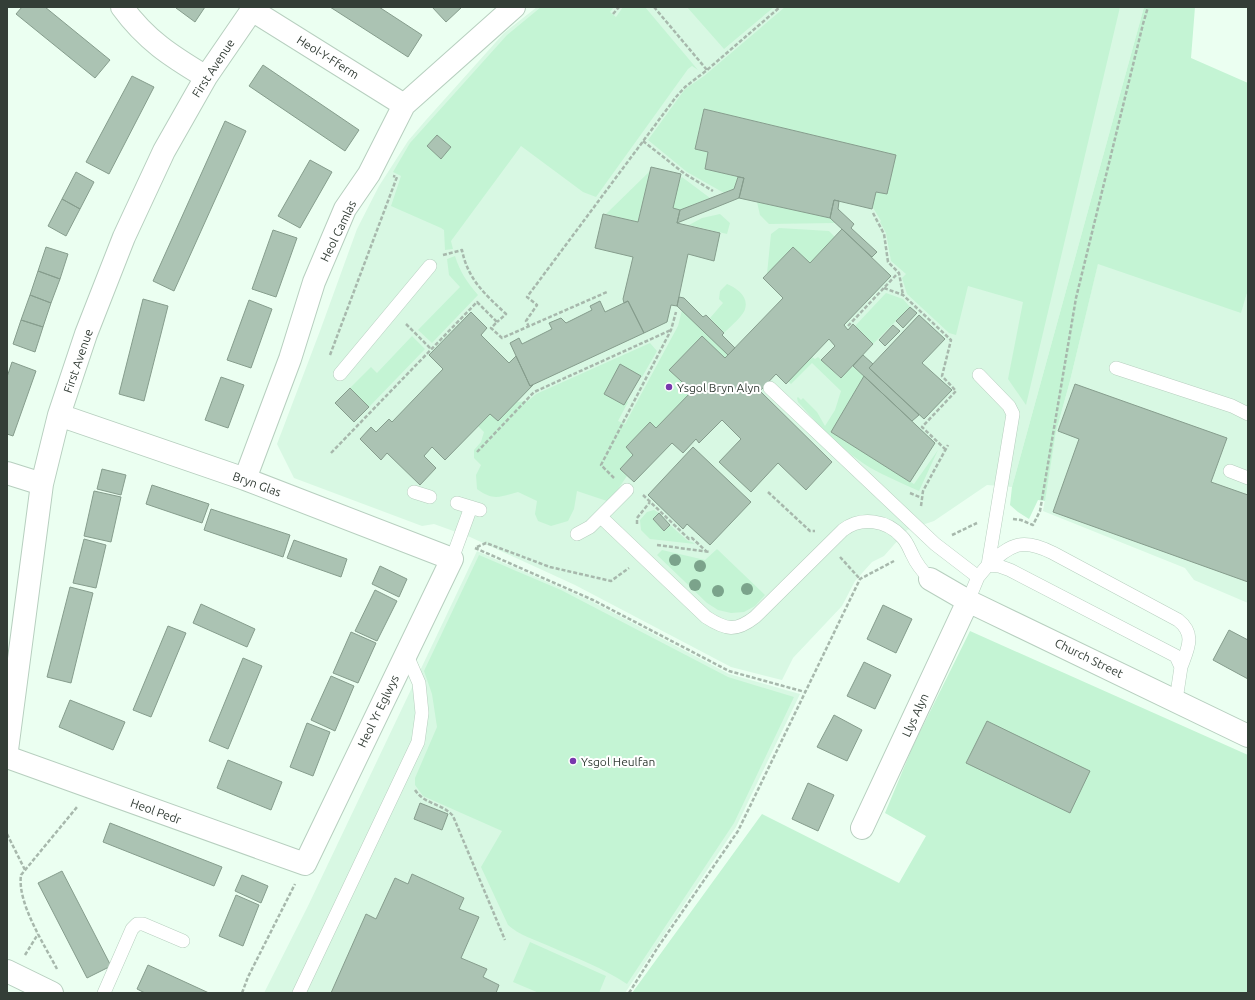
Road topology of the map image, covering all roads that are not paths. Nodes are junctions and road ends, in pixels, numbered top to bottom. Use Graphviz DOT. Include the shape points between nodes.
graph roads {
  1 [pos="122,7"];
  2 [pos="514,7"];
  3 [pos="253,8"];
  4 [pos="206,77"];
  5 [pos="404,105"];
  6 [pos="430,266"];
  7 [pos="1116,368"];
  8 [pos="341,372"];
  9 [pos="979,376"];
  10 [pos="770,388"];
  11 [pos="1246,408"];
  12 [pos="59,415"];
  13 [pos="1230,471"];
  14 [pos="7,473"];
  15 [pos="1248,478"];
  16 [pos="245,479"];
  17 [pos="42,484"];
  18 [pos="627,490"];
  19 [pos="414,492"];
  20 [pos="430,497"];
  21 [pos="457,503"];
  22 [pos="601,517"];
  23 [pos="577,534"];
  24 [pos="452,558"];
  25 [pos="988,565"];
  26 [pos="978,577"];
  27 [pos="930,579"];
  28 [pos="968,601"];
  29 [pos="406,653"];
  30 [pos="1181,667"];
  31 [pos="1176,700"];
  32 [pos="1248,736"];
  33 [pos="7,750"];
  34 [pos="7,757"];
  35 [pos="862,828"];
  36 [pos="305,864"];
  37 [pos="183,942"];
  38 [pos="7,971"];
  39 [pos="56,983"];
  40 [pos="104,993"];
  41 [pos="299,993"];
  1 -- 4 [label="street" via="134,24 155,44"];
  2 -- 5 [label="street, Heol Camlas"];
  3 -- 4 [label="street, First Avenue"];
  3 -- 5 [label="street, Heol-Y-Fferm"];
  4 -- 12 [label="street, First Avenue" via="164,151 124,237 86,334"];
  5 -- 16 [label="street, Heol Camlas" via="369,174 345,209 314,282 290,359"];
  6 -- 8 [label="lane"];
  7 -- 11 [label="lane"];
  9 -- 25 [label="lane" via="1009,406 1013,414"];
  10 -- 26 [label="lane" via="935,544"];
  12 -- 16 [label="street, Bryn Glas"];
  12 -- 17 [label="street, First Avenue"];
  13 -- 15 [label="lane"];
  14 -- 17 [label="street"];
  16 -- 24 [label="street, Bryn Glas"];
  17 -- 33 [label="street, First Avenue"];
  18 -- 22 [label="lane"];
  19 -- 20 [label="lane"];
  21 -- 24 [label="lane" via="475,508"];
  22 -- 23 [label="lane"];
  22 -- 27 [label="lane" via="706,617 719,625 732,628 744,626 755,617 843,530 856,523 872,521 891,528 904,538"];
  24 -- 29 [label="street, Heol Yr Eglwys"];
  25 -- 26 [label="lane"];
  25 -- 30 [label="lane" via="1010,570 1173,654"];
  25 -- 30 [label="lane" via="1001,552 1015,545 1028,544 1053,553 1184,625 1189,643"];
  26 -- 28 [label="lane"];
  27 -- 28 [label="street, Church Street"];
  28 -- 31 [label="street, Church Street"];
  28 -- 35 [label="street, Llys Alyn"];
  29 -- 36 [label="street, Heol Yr Eglwys"];
  29 -- 41 [label="lane" via="419,683 422,713 418,742"];
  30 -- 31 [label="lane"];
  31 -- 32 [label="street, Church Street"];
  34 -- 36 [label="street, Heol Pedr"];
  37 -- 40 [label="lane" via="144,924 137,924 132,929"];
  38 -- 39 [label="street"];
}
